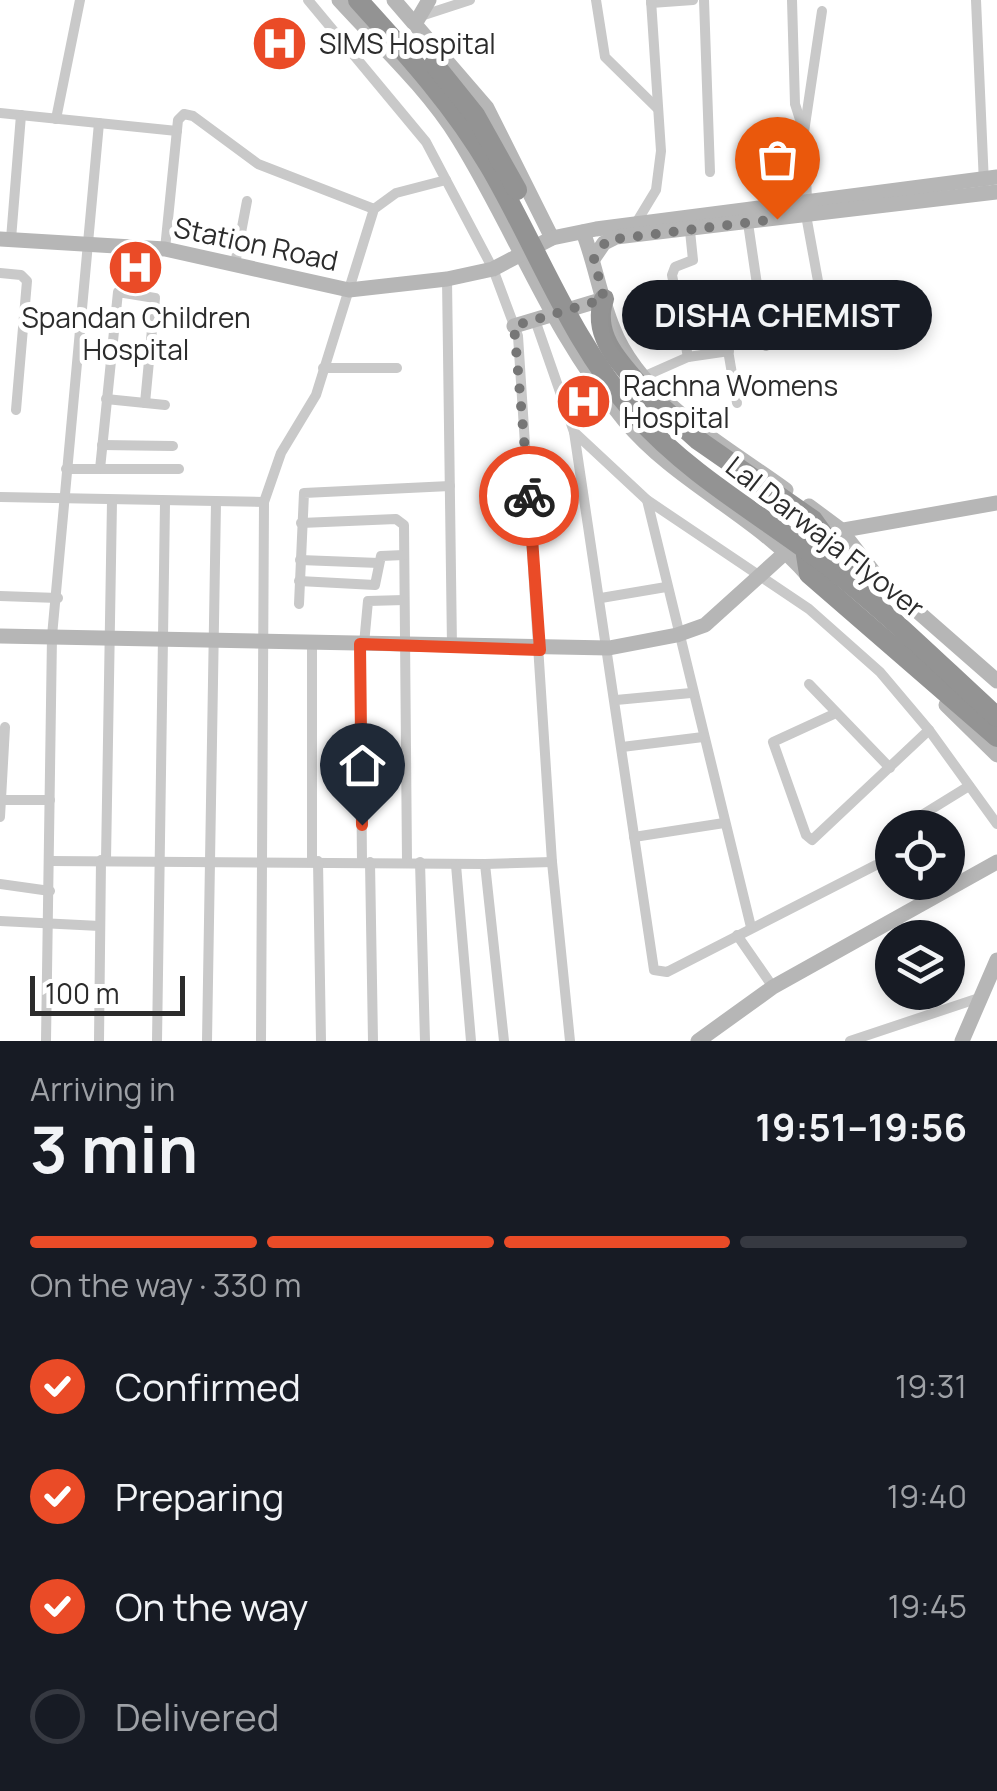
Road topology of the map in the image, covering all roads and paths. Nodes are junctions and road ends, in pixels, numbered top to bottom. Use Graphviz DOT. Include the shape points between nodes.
graph roads {
  1 [pos="80,0"];
  2 [pos="308,0"];
  3 [pos="339,0"];
  4 [pos="358,0"];
  5 [pos="376,0"];
  6 [pos="394,0"];
  7 [pos="470,0"];
  8 [pos="596,0"];
  9 [pos="693,0"];
  10 [pos="704,0"];
  11 [pos="792,0"];
  12 [pos="976,0"];
  13 [pos="651,2"];
  14 [pos="822,10"];
  15 [pos="423,13"];
  16 [pos="479,98"];
  17 [pos="658,110"];
  18 [pos="0,113"];
  19 [pos="21,116"];
  20 [pos="56,119"];
  21 [pos="99,123"];
  22 [pos="448,123"];
  23 [pos="496,124"];
  24 [pos="177,131"];
  25 [pos="804,132"];
  26 [pos="460,140"];
  27 [pos="710,172"];
  28 [pos="0,180"];
  29 [pos="446,180"];
  30 [pos="16,182"];
  31 [pos="990,185"];
  32 [pos="247,201"];
  33 [pos="807,208"];
  34 [pos="374,210"];
  35 [pos="636,223"];
  36 [pos="748,223"];
  37 [pos="690,231"];
  38 [pos="583,232"];
  39 [pos="552,238"];
  40 [pos="5,239"];
  41 [pos="88,244"];
  42 [pos="164,249"];
  43 [pos="519,254"];
  44 [pos="594,259"];
  45 [pos="235,264"];
  46 [pos="493,268"];
  47 [pos="0,273"];
  48 [pos="448,279"];
  49 [pos="349,290"];
  50 [pos="604,299"];
  51 [pos="543,318"];
  52 [pos="723,321"];
  53 [pos="826,325"];
  54 [pos="514,326"];
  55 [pos="766,346"];
  56 [pos="729,350"];
  57 [pos="688,357"];
  58 [pos="323,368"];
  59 [pos="397,368"];
  60 [pos="646,385"];
  61 [pos="106,400"];
  62 [pos="145,403"];
  63 [pos="738,403"];
  64 [pos="165,405"];
  65 [pos="16,410"];
  66 [pos="574,432"];
  67 [pos="102,445"];
  68 [pos="173,446"];
  69 [pos="66,468"];
  70 [pos="180,468"];
  71 [pos="100,469"];
  72 [pos="450,486"];
  73 [pos="0,498"];
  74 [pos="62,500"];
  75 [pos="647,500"];
  76 [pos="112,501"];
  77 [pos="216,502"];
  78 [pos="264,502"];
  79 [pos="165,503"];
  80 [pos="997,503"];
  81 [pos="301,523"];
  82 [pos="830,531"];
  83 [pos="787,552"];
  84 [pos="404,555"];
  85 [pos="300,560"];
  86 [pos="378,562"];
  87 [pos="846,565"];
  88 [pos="757,577"];
  89 [pos="299,582"];
  90 [pos="666,588"];
  91 [pos="0,596"];
  92 [pos="58,598"];
  93 [pos="601,598"];
  94 [pos="404,600"];
  95 [pos="299,604"];
  96 [pos="0,636"];
  97 [pos="52,636"];
  98 [pos="677,636"];
  99 [pos="110,637"];
  100 [pos="164,638"];
  101 [pos="212,640"];
  102 [pos="264,641"];
  103 [pos="312,642"];
  104 [pos="362,644"];
  105 [pos="404,644"];
  106 [pos="452,647"];
  107 [pos="610,648"];
  108 [pos="540,650"];
  109 [pos="997,681"];
  110 [pos="809,684"];
  111 [pos="692,693"];
  112 [pos="997,698"];
  113 [pos="616,700"];
  114 [pos="834,714"];
  115 [pos="997,718"];
  116 [pos="6,727"];
  117 [pos="929,730"];
  118 [pos="702,737"];
  119 [pos="997,738"];
  120 [pos="622,747"];
  121 [pos="997,755"];
  122 [pos="890,768"];
  123 [pos="969,786"];
  124 [pos="2,800"];
  125 [pos="50,800"];
  126 [pos="930,810"];
  127 [pos="0,818"];
  128 [pos="724,822"];
  129 [pos="997,824"];
  130 [pos="634,837"];
  131 [pos="160,859"];
  132 [pos="104,860"];
  133 [pos="210,860"];
  134 [pos="50,861"];
  135 [pos="315,861"];
  136 [pos="264,862"];
  137 [pos="366,862"];
  138 [pos="407,862"];
  139 [pos="420,862"];
  140 [pos="552,862"];
  141 [pos="997,862"];
  142 [pos="485,864"];
  143 [pos="456,865"];
  144 [pos="875,865"];
  145 [pos="0,884"];
  146 [pos="50,890"];
  147 [pos="0,921"];
  148 [pos="49,924"];
  149 [pos="100,926"];
  150 [pos="751,926"];
  151 [pos="737,934"];
  152 [pos="997,960"];
  153 [pos="991,986"];
  154 [pos="773,987"];
  155 [pos="46,1041"];
  156 [pos="98,1041"];
  157 [pos="157,1041"];
  158 [pos="207,1041"];
  159 [pos="261,1041"];
  160 [pos="321,1041"];
  161 [pos="372,1041"];
  162 [pos="426,1041"];
  163 [pos="470,1041"];
  164 [pos="504,1041"];
  165 [pos="570,1041"];
  166 [pos="698,1041"];
  167 [pos="850,1041"];
  168 [pos="962,1041"];
  1 -- 20 [label="street"];
  2 -- 29 [label="street" via="426,142"];
  3 -- 22 [label="street"];
  4 -- 115 [label="highway, Lal Darwaja Flyover, bridge" via="468,132 570,325 638,417 672,451 830,568"];
  5 -- 87 [label="highway, Lal Darwaja Flyover, bridge" via="475,115 573,307 621,379 684,443"];
  6 -- 15 [label="street"];
  7 -- 15 [label="street"];
  8 -- 17 [label="street" via="605,57"];
  9 -- 13 [label="street"];
  10 -- 27 [label="street"];
  11 -- 25 [label="street" via="795,104"];
  12 -- 31 [label="street"];
  13 -- 17 [label="street"];
  14 -- 25 [label="street"];
  15 -- 16 [label="street"];
  16 -- 22 [label="street" via="460,104"];
  16 -- 23 [label="street"];
  17 -- 35 [label="street" via="662,151 656,190"];
  18 -- 19 [label="street"];
  19 -- 20 [label="street"];
  19 -- 30 [label="street"];
  20 -- 21 [label="street"];
  21 -- 24 [label="street"];
  21 -- 41 [label="street"];
  22 -- 26 [label="street"];
  23 -- 26 [label="street" via="485,140"];
  23 -- 39 [label="street"];
  24 -- 34 [label="street" via="180,116 192,116 258,164"];
  24 -- 42 [label="street"];
  25 -- 33 [label="street"];
  26 -- 43 [label="street"];
  28 -- 30 [label="street"];
  29 -- 34 [label="street" via="396,192"];
  29 -- 46 [label="street"];
  30 -- 40 [label="street"];
  31 -- 33 [label="street"];
  32 -- 45 [label="street"];
  33 -- 35 [label="street, Station Road"];
  33 -- 36 [label="street"];
  33 -- 53 [label="street"];
  34 -- 49 [label="street"];
  35 -- 38 [label="street, Station Road"];
  36 -- 37 [label="street"];
  36 -- 55 [label="street"];
  37 -- 44 [label="street" via="616,237"];
  37 -- 57 [label="street" via="692,262 672,274"];
  38 -- 39 [label="street, Station Road"];
  38 -- 44 [label="street"];
  39 -- 43 [label="street, Station Road"];
  40 -- 41 [label="street, Station Road"];
  41 -- 42 [label="street, Station Road"];
  41 -- 69 [label="street"];
  42 -- 45 [label="street, Station Road"];
  43 -- 46 [label="street, Station Road"];
  43 -- 51 [label="street"];
  44 -- 50 [label="street"];
  45 -- 49 [label="street, Station Road"];
  46 -- 48 [label="street, Station Road"];
  46 -- 54 [label="street"];
  47 -- 65 [label="street" via="28,281"];
  48 -- 49 [label="street, Station Road"];
  48 -- 72 [label="street"];
  49 -- 58 [label="street"];
  50 -- 51 [label="street"];
  50 -- 60 [label="highway" via="601,334"];
  51 -- 54 [label="street"];
  51 -- 66 [label="street"];
  51 -- 83 [label="street" via="626,423 666,462"];
  52 -- 56 [label="street"];
  54 -- 108 [label="street"];
  56 -- 57 [label="street"];
  56 -- 63 [label="street"];
  57 -- 60 [label="street"];
  58 -- 59 [label="street"];
  58 -- 78 [label="street"];
  60 -- 82 [label="street"];
  60 -- 87 [label="highway, bridge" via="698,440 814,520"];
  61 -- 62 [label="street"];
  61 -- 62 [label="street" via="114,296 120,291 155,298"];
  61 -- 67 [label="street"];
  62 -- 64 [label="street"];
  66 -- 75 [label="street"];
  66 -- 93 [label="street"];
  67 -- 68 [label="street"];
  67 -- 71 [label="street"];
  69 -- 71 [label="street"];
  69 -- 74 [label="street"];
  70 -- 71 [label="street"];
  72 -- 81 [label="street" via="304,493"];
  72 -- 106 [label="street"];
  73 -- 74 [label="street"];
  74 -- 76 [label="street"];
  74 -- 92 [label="street"];
  75 -- 88 [label="street"];
  75 -- 90 [label="street"];
  76 -- 79 [label="street"];
  76 -- 99 [label="street"];
  77 -- 78 [label="street"];
  77 -- 79 [label="street"];
  77 -- 101 [label="street"];
  78 -- 102 [label="street"];
  79 -- 100 [label="street"];
  80 -- 82 [label="street"];
  81 -- 84 [label="street" via="400,520"];
  81 -- 85 [label="street"];
  82 -- 83 [label="street"];
  82 -- 109 [label="street"];
  82 -- 119 [label="highway" via="805,561 809,574"];
  83 -- 88 [label="street"];
  83 -- 121 [label="street"];
  84 -- 86 [label="street" via="383,554"];
  84 -- 94 [label="street"];
  85 -- 86 [label="street"];
  85 -- 89 [label="street"];
  86 -- 89 [label="street" via="376,585"];
  87 -- 112 [label="highway, Lal Darwaja Flyover"];
  88 -- 98 [label="street" via="704,625"];
  88 -- 117 [label="street" via="809,609 880,672"];
  89 -- 95 [label="street"];
  90 -- 93 [label="street"];
  90 -- 98 [label="street"];
  91 -- 92 [label="street"];
  92 -- 97 [label="street"];
  93 -- 107 [label="street"];
  94 -- 104 [label="street" via="368,602"];
  94 -- 105 [label="street"];
  96 -- 97 [label="street"];
  97 -- 99 [label="street"];
  97 -- 125 [label="street"];
  98 -- 107 [label="street"];
  98 -- 111 [label="street"];
  99 -- 100 [label="street"];
  99 -- 132 [label="street"];
  100 -- 101 [label="street"];
  100 -- 131 [label="street"];
  101 -- 102 [label="street"];
  101 -- 133 [label="street"];
  102 -- 103 [label="street"];
  102 -- 136 [label="street"];
  103 -- 104 [label="street"];
  103 -- 135 [label="street"];
  104 -- 105 [label="street"];
  104 -- 137 [label="street"];
  105 -- 106 [label="street"];
  105 -- 138 [label="street"];
  106 -- 108 [label="street"];
  107 -- 108 [label="street"];
  107 -- 113 [label="street"];
  108 -- 140 [label="street"];
  110 -- 114 [label="street"];
  111 -- 113 [label="street"];
  111 -- 118 [label="street"];
  113 -- 120 [label="street"];
  114 -- 122 [label="street"];
  114 -- 122 [label="street" via="772,742 809,838 816,839"];
  116 -- 124 [label="street"];
  117 -- 122 [label="street"];
  117 -- 123 [label="street"];
  118 -- 120 [label="street"];
  118 -- 128 [label="street"];
  120 -- 130 [label="street"];
  123 -- 126 [label="street"];
  123 -- 129 [label="street"];
  124 -- 125 [label="street"];
  124 -- 127 [label="street"];
  125 -- 134 [label="street"];
  128 -- 130 [label="street"];
  128 -- 150 [label="street"];
  130 -- 151 [label="street" via="654,970 667,972"];
  131 -- 132 [label="street"];
  131 -- 133 [label="street"];
  131 -- 157 [label="street"];
  132 -- 134 [label="street"];
  132 -- 149 [label="street"];
  133 -- 136 [label="street"];
  133 -- 158 [label="street"];
  134 -- 146 [label="street"];
  135 -- 136 [label="street"];
  135 -- 137 [label="street"];
  135 -- 160 [label="street"];
  136 -- 159 [label="street"];
  137 -- 138 [label="street"];
  137 -- 161 [label="street"];
  138 -- 139 [label="street"];
  139 -- 143 [label="street"];
  139 -- 162 [label="street"];
  140 -- 142 [label="street"];
  140 -- 165 [label="street"];
  141 -- 154 [label="street"];
  142 -- 143 [label="street"];
  142 -- 164 [label="street"];
  143 -- 163 [label="street"];
  144 -- 150 [label="street"];
  145 -- 146 [label="street"];
  146 -- 148 [label="street"];
  147 -- 148 [label="street"];
  148 -- 149 [label="street"];
  148 -- 155 [label="street"];
  149 -- 156 [label="street"];
  150 -- 151 [label="street"];
  151 -- 154 [label="street"];
  152 -- 153 [label="street"];
  153 -- 167 [label="street"];
  153 -- 168 [label="street"];
  154 -- 166 [label="street"];
}
